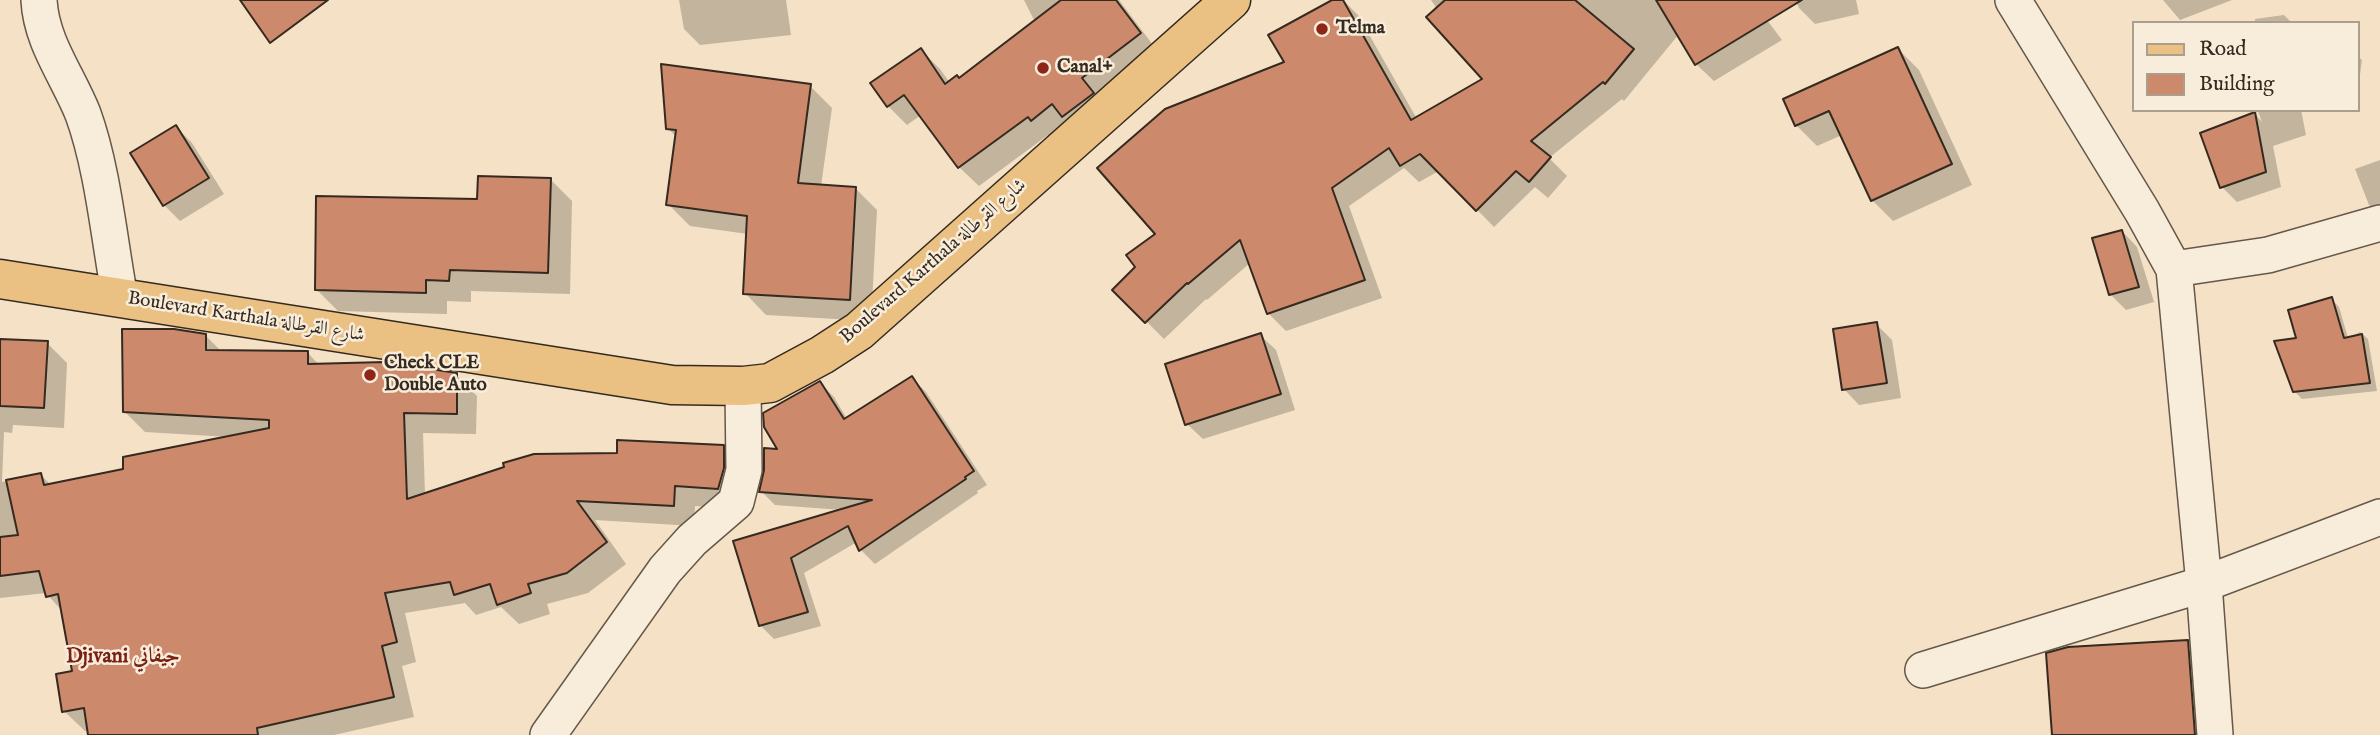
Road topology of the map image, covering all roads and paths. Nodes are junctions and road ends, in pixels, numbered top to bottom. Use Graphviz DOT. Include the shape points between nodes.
graph roads {
  1 [pos="39,0"];
  2 [pos="1231,0"];
  3 [pos="2013,0"];
  4 [pos="2380,223"];
  5 [pos="2174,269"];
  6 [pos="0,279"];
  7 [pos="120,298"];
  8 [pos="743,386"];
  9 [pos="2380,517"];
  10 [pos="2204,584"];
  11 [pos="1923,670"];
  12 [pos="548,735"];
  13 [pos="2215,735"];
  1 -- 7 [label="street" via="48,41 83,114"];
  2 -- 8 [label="main road, Boulevard Karthala شارع القرطالة" via="859,331 770,383"];
  3 -- 5 [label="street"];
  4 -- 5 [label="street" via="2268,254"];
  5 -- 10 [label="street"];
  6 -- 7 [label="main road, Boulevard Karthala شارع القرطالة"];
  7 -- 8 [label="main road, Boulevard Karthala شارع القرطالة" via="672,385"];
  8 -- 12 [label="street" via="744,470 736,502 665,570"];
  9 -- 10 [label="street"];
  10 -- 11 [label="street"];
  10 -- 13 [label="street"];
}
